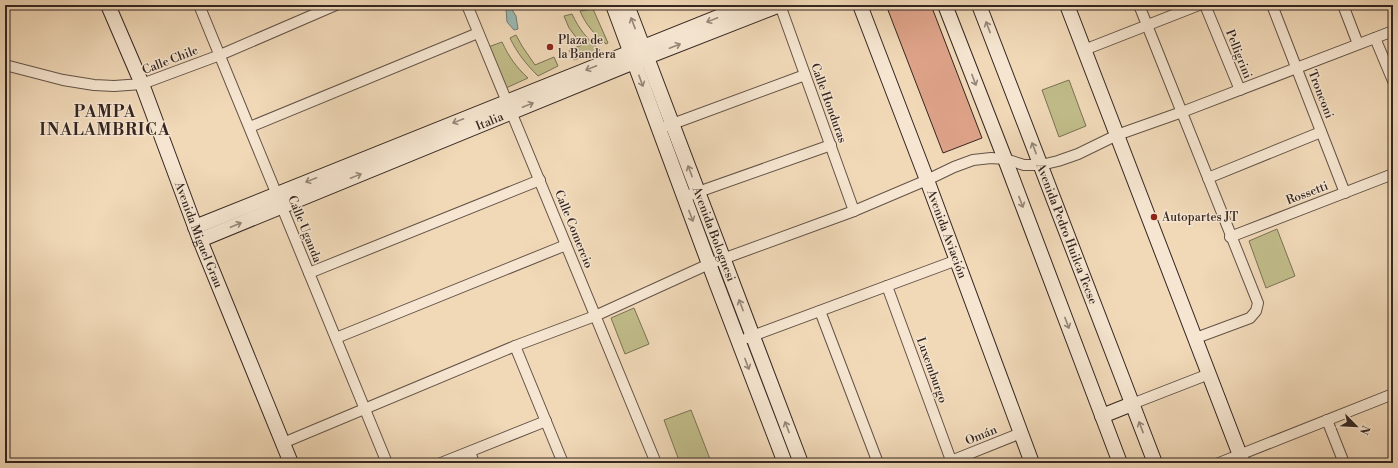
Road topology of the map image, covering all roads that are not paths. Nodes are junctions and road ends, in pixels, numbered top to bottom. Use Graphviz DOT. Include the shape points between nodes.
graph roads {
  1 [pos="108,5"];
  2 [pos="199,5"];
  3 [pos="336,5"];
  4 [pos="467,5"];
  5 [pos="613,5"];
  6 [pos="626,5"];
  7 [pos="748,5"];
  8 [pos="780,5"];
  9 [pos="860,5"];
  10 [pos="945,5"];
  11 [pos="979,5"];
  12 [pos="1067,5"];
  13 [pos="1139,5"];
  14 [pos="1199,5"];
  15 [pos="1205,5"];
  16 [pos="1272,5"];
  17 [pos="1343,5"];
  18 [pos="1148,25"];
  19 [pos="1393,31"];
  20 [pos="478,33"];
  21 [pos="1375,38"];
  22 [pos="1358,44"];
  23 [pos="1084,50"];
  24 [pos="639,54"];
  25 [pos="220,55"];
  26 [pos="5,65"];
  27 [pos="1297,68"];
  28 [pos="805,75"];
  29 [pos="1393,81"];
  30 [pos="142,84"];
  31 [pos="1240,90"];
  32 [pos="509,107"];
  33 [pos="1182,112"];
  34 [pos="665,126"];
  35 [pos="250,127"];
  36 [pos="1321,132"];
  37 [pos="1117,135"];
  38 [pos="831,145"];
  39 [pos="1005,159"];
  40 [pos="1041,165"];
  41 [pos="1393,174"];
  42 [pos="1208,178"];
  43 [pos="540,180"];
  44 [pos="927,180"];
  45 [pos="698,192"];
  46 [pos="1345,193"];
  47 [pos="684,197"];
  48 [pos="279,200"];
  49 [pos="854,211"];
  50 [pos="197,233"];
  51 [pos="1230,236"];
  52 [pos="566,245"];
  53 [pos="723,259"];
  54 [pos="957,260"];
  55 [pos="709,264"];
  56 [pos="309,273"];
  57 [pos="887,286"];
  58 [pos="820,311"];
  59 [pos="595,316"];
  60 [pos="753,336"];
  61 [pos="336,338"];
  62 [pos="1196,338"];
  63 [pos="738,342"];
  64 [pos="515,346"];
  65 [pos="1209,374"];
  66 [pos="1393,394"];
  67 [pos="1132,404"];
  68 [pos="364,409"];
  69 [pos="1102,416"];
  70 [pos="1327,420"];
  71 [pos="546,421"];
  72 [pos="1021,434"];
  73 [pos="282,443"];
  74 [pos="470,452"];
  75 [pos="1241,459"];
  76 [pos="952,462"];
  77 [pos="291,463"];
  78 [pos="387,463"];
  79 [pos="441,463"];
  80 [pos="474,463"];
  81 [pos="563,463"];
  82 [pos="656,463"];
  83 [pos="785,463"];
  84 [pos="801,463"];
  85 [pos="878,463"];
  86 [pos="1032,463"];
  87 [pos="1120,463"];
  88 [pos="1155,463"];
  89 [pos="1218,463"];
  90 [pos="1344,463"];
  1 -- 30 [label="street, Avenida Miguel Grau"];
  2 -- 25 [label="street, Calle Uganda"];
  3 -- 25 [label="street, Calle Chile"];
  4 -- 20 [label="street, Calle Comercio"];
  5 -- 24 [label="street, Avenida Bolognesi"];
  24 -- 6 [label="street, Avenida Bolognesi, one-way"];
  7 -- 24 [label="street, one-way"];
  24 -- 8 [label="street, Italia, one-way"];
  8 -- 28 [label="street, Calle Honduras"];
  9 -- 44 [label="street, Avenida Aviación"];
  10 -- 39 [label="street, one-way"];
  40 -- 11 [label="street, Avenida Pedro Huilca Tecse, one-way"];
  12 -- 23 [label="street"];
  13 -- 18 [label="street"];
  14 -- 18 [label="street"];
  15 -- 31 [label="street, Pelligrini"];
  16 -- 27 [label="street, Tronconi"];
  17 -- 22 [label="street"];
  18 -- 23 [label="street"];
  18 -- 33 [label="street"];
  19 -- 21 [label="street"];
  20 -- 32 [label="street, Calle Comercio"];
  20 -- 35 [label="street"];
  21 -- 22 [label="street"];
  21 -- 29 [label="street"];
  22 -- 27 [label="street"];
  23 -- 37 [label="street"];
  24 -- 32 [label="street, Italia"];
  24 -- 34 [label="street, Avenida Bolognesi"];
  25 -- 30 [label="street, Calle Chile"];
  25 -- 35 [label="street, Calle Uganda"];
  26 -- 30 [label="street, Calle Chile" via="94,85"];
  27 -- 31 [label="street"];
  27 -- 36 [label="street, Tronconi"];
  28 -- 34 [label="street"];
  28 -- 38 [label="street, Calle Honduras"];
  30 -- 50 [label="street, Avenida Miguel Grau"];
  31 -- 33 [label="street"];
  32 -- 43 [label="street, Calle Comercio"];
  32 -- 48 [label="street, Italia"];
  33 -- 37 [label="street"];
  33 -- 42 [label="street"];
  45 -- 34 [label="street, Avenida Bolognesi, one-way"];
  34 -- 47 [label="street, Avenida Bolognesi"];
  35 -- 48 [label="street, Calle Uganda"];
  36 -- 42 [label="street"];
  36 -- 46 [label="street, Tronconi"];
  37 -- 40 [label="street" via="1078,154"];
  37 -- 62 [label="street"];
  38 -- 45 [label="street"];
  38 -- 49 [label="street, Calle Honduras"];
  39 -- 40 [label="street" via="1024,165"];
  39 -- 44 [label="street" via="973,160"];
  39 -- 69 [label="street, one-way"];
  40 -- 67 [label="street, Avenida Pedro Huilca Tecse"];
  41 -- 46 [label="street, Rossetti"];
  42 -- 51 [label="street"];
  43 -- 52 [label="street, Calle Comercio"];
  43 -- 56 [label="street"];
  44 -- 49 [label="street"];
  44 -- 54 [label="street, Avenida Aviación"];
  45 -- 47 [label="street"];
  45 -- 53 [label="street, Avenida Bolognesi"];
  46 -- 51 [label="street, Rossetti"];
  47 -- 55 [label="street, Avenida Bolognesi, one-way"];
  48 -- 50 [label="street, Italia"];
  48 -- 56 [label="street, Calle Uganda"];
  49 -- 53 [label="street"];
  50 -- 73 [label="street, Avenida Miguel Grau"];
  51 -- 62 [label="street" via="1258,303 1256,311 1250,318"];
  52 -- 59 [label="street, Calle Comercio"];
  52 -- 61 [label="street"];
  53 -- 55 [label="street"];
  60 -- 53 [label="street, Avenida Bolognesi, one-way"];
  54 -- 57 [label="street"];
  54 -- 72 [label="street, Avenida Aviación"];
  55 -- 59 [label="street"];
  55 -- 63 [label="street, Avenida Bolognesi"];
  56 -- 61 [label="street, Calle Uganda"];
  57 -- 58 [label="street"];
  57 -- 76 [label="street, Luxemburgo"];
  58 -- 60 [label="street"];
  58 -- 85 [label="street"];
  59 -- 64 [label="street"];
  59 -- 82 [label="street, Calle Comercio"];
  60 -- 63 [label="street"];
  84 -- 60 [label="street, Avenida Bolognesi, one-way"];
  61 -- 68 [label="street, Calle Uganda"];
  62 -- 65 [label="street"];
  63 -- 83 [label="street, Avenida Bolognesi, one-way"];
  64 -- 68 [label="street"];
  64 -- 71 [label="street"];
  65 -- 67 [label="street"];
  65 -- 75 [label="street"];
  66 -- 70 [label="street"];
  67 -- 69 [label="street"];
  88 -- 67 [label="street, Avenida Pedro Huilca Tecse, one-way"];
  68 -- 73 [label="street"];
  68 -- 78 [label="street, Calle Uganda"];
  69 -- 87 [label="street"];
  70 -- 75 [label="street"];
  70 -- 90 [label="street"];
  71 -- 74 [label="street"];
  71 -- 81 [label="street"];
  72 -- 76 [label="street, Omán"];
  72 -- 86 [label="street, Avenida Aviación"];
  73 -- 77 [label="street, Avenida Miguel Grau"];
  74 -- 79 [label="street"];
  74 -- 80 [label="street"];
  75 -- 89 [label="street"];
}
